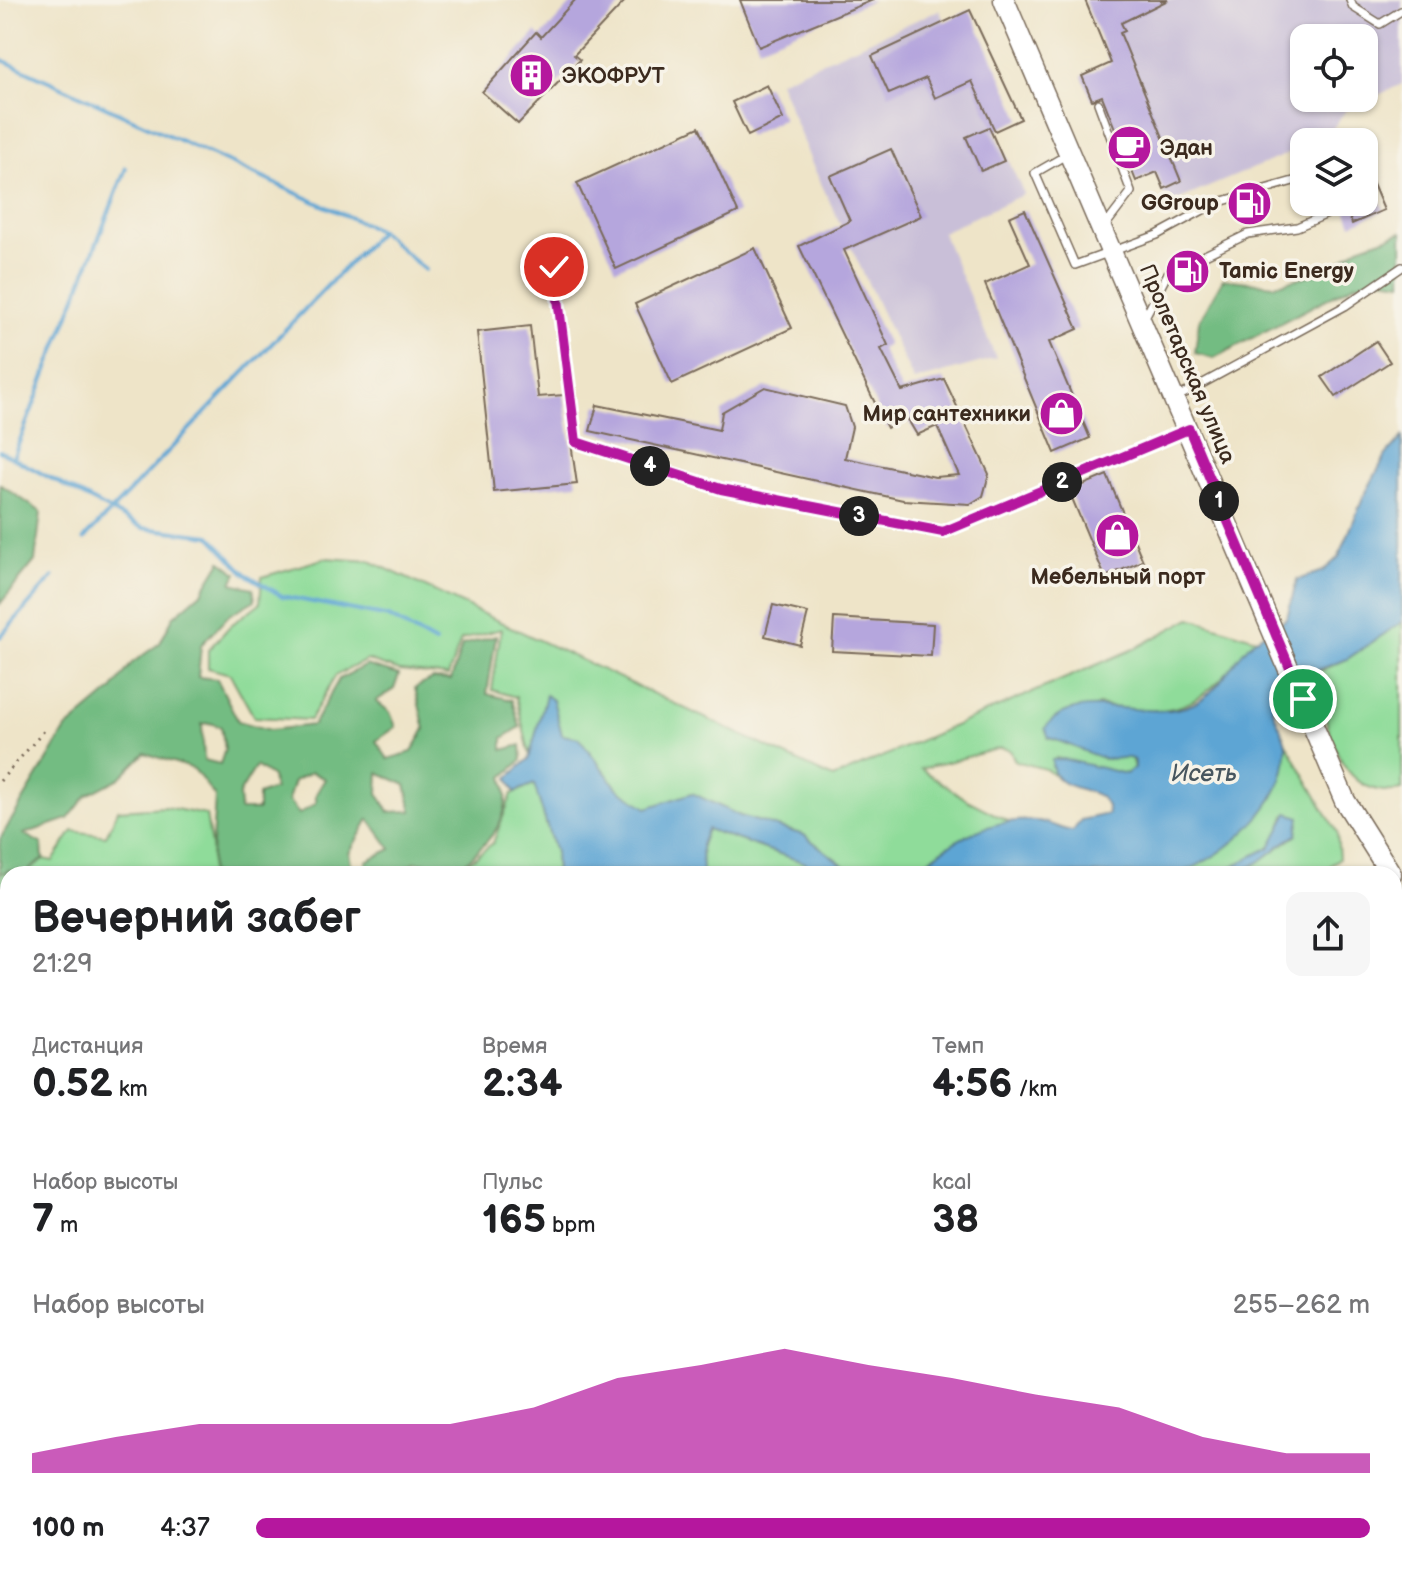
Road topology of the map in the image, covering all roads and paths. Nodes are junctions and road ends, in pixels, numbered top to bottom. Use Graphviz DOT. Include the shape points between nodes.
graph roads {
  1 [pos="1004,0"];
  2 [pos="1350,0"];
  3 [pos="1401,11"];
  4 [pos="1098,103"];
  5 [pos="1070,153"];
  6 [pos="1290,182"];
  7 [pos="1323,216"];
  8 [pos="1103,229"];
  9 [pos="1112,252"];
  10 [pos="554,267"];
  11 [pos="1402,267"];
  12 [pos="1143,321"];
  13 [pos="1176,398"];
  14 [pos="1189,429"];
  15 [pos="44,731"];
  16 [pos="0,781"];
  17 [pos="1387,866"];
  1 -- 5 [label="main road, Пролетарская улица"];
  2 -- 3 [label="lane" via="1380,24"];
  4 -- 8 [label="lane" via="1131,192"];
  5 -- 8 [label="main road, Пролетарская улица"];
  5 -- 9 [label="lane" via="1035,173 1040,186 1075,265"];
  6 -- 9 [label="lane" via="1216,203"];
  7 -- 12 [label="lane" via="1297,227 1248,234 1168,273"];
  8 -- 9 [label="main road, Пролетарская улица"];
  9 -- 12 [label="main road, Пролетарская улица"];
  10 -- 14 [label="lane" via="576,442 721,489 943,532"];
  11 -- 13 [label="lane" via="1345,306"];
  12 -- 13 [label="main road, Пролетарская улица"];
  13 -- 14 [label="main road, Пролетарская улица"];
  14 -- 17 [label="main road, Пролетарская улица" via="1345,801"];
  15 -- 16 [label="path"];
}
